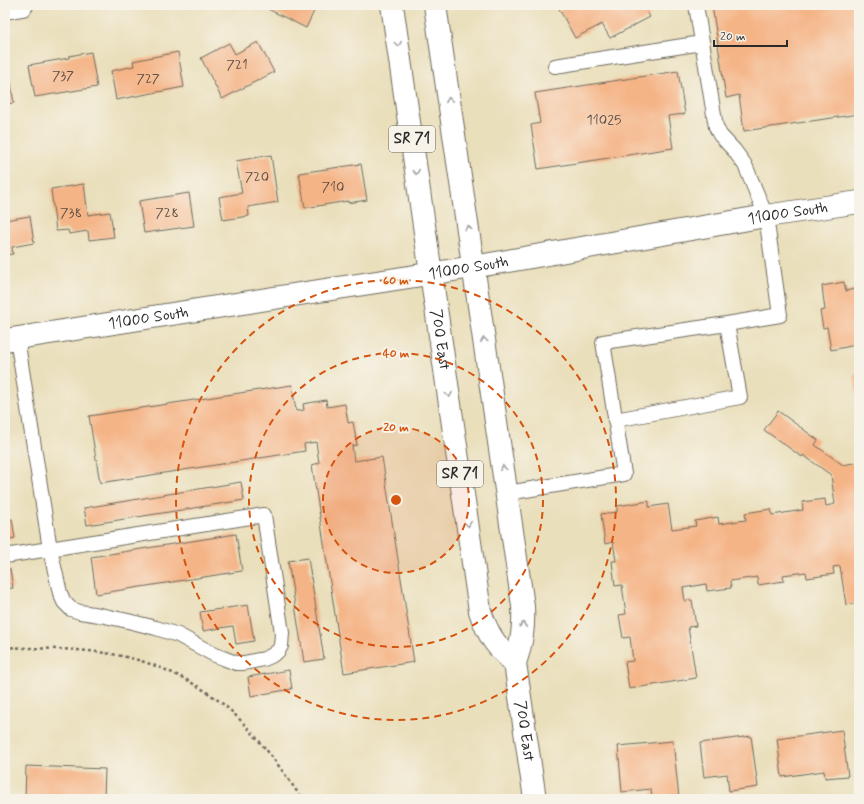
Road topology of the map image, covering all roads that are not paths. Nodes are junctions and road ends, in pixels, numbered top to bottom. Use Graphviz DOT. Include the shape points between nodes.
graph roads {
  1 [pos="22,5"];
  2 [pos="392,5"];
  3 [pos="435,5"];
  4 [pos="696,5"];
  5 [pos="5,8"];
  6 [pos="702,43"];
  7 [pos="555,66"];
  8 [pos="859,202"];
  9 [pos="766,216"];
  10 [pos="473,267"];
  11 [pos="431,274"];
  12 [pos="727,324"];
  13 [pos="11,339"];
  14 [pos="616,420"];
  15 [pos="507,493"];
  16 [pos="50,549"];
  17 [pos="5,556"];
  18 [pos="515,662"];
  19 [pos="535,799"];
  1 -- 5 [label="main road"];
  2 -- 11 [label="main road, 700 East / SR 71, one-way"];
  10 -- 3 [label="main road, 700 East / SR 71, one-way"];
  4 -- 6 [label="lane"];
  6 -- 7 [label="lane"];
  6 -- 9 [label="lane" via="716,127 745,166"];
  8 -- 9 [label="main road, 11000 South"];
  9 -- 10 [label="main road, 11000 South"];
  9 -- 12 [label="lane" via="780,315"];
  10 -- 11 [label="main road, 11000 South"];
  15 -- 10 [label="main road, 700 East / SR 71, one-way"];
  11 -- 13 [label="main road, 11000 South"];
  11 -- 18 [label="main road, 700 East / SR 71, one-way" via="480,612 492,640"];
  12 -- 14 [label="lane" via="740,397"];
  12 -- 14 [label="lane" via="603,342"];
  13 -- 16 [label="lane"];
  14 -- 15 [label="lane" via="624,474"];
  18 -- 15 [label="main road, 700 East / SR 71, one-way" via="523,636 524,621"];
  16 -- 16 [label="lane" via="264,515 282,633 281,646 278,651 264,659 236,663 178,635 71,609 60,593"];
  16 -- 17 [label="lane"];
  18 -- 19 [label="main road, 700 East / SR 71"];
}
